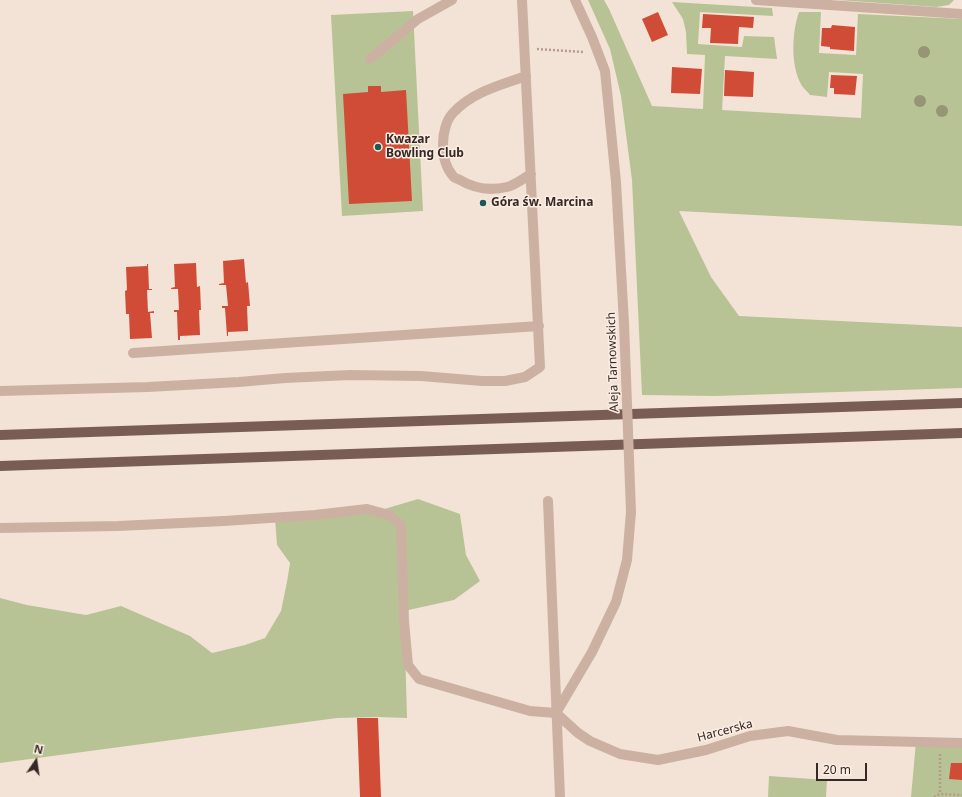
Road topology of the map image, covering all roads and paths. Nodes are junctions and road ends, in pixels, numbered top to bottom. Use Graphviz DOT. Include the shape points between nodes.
graph roads {
  1 [pos="452,0"];
  2 [pos="522,0"];
  3 [pos="575,0"];
  4 [pos="756,0"];
  5 [pos="962,14"];
  6 [pos="525,48"];
  7 [pos="598,53"];
  8 [pos="370,59"];
  9 [pos="526,76"];
  10 [pos="532,174"];
  11 [pos="539,326"];
  12 [pos="133,353"];
  13 [pos="0,392"];
  14 [pos="962,403"];
  15 [pos="962,433"];
  16 [pos="0,435"];
  17 [pos="0,466"];
  18 [pos="548,501"];
  19 [pos="0,528"];
  20 [pos="556,713"];
  21 [pos="940,742"];
  22 [pos="962,743"];
  23 [pos="940,794"];
  24 [pos="962,795"];
  25 [pos="560,797"];
  26 [pos="934,797"];
  1 -- 8 [label="street" via="418,19"];
  2 -- 6 [label="street"];
  3 -- 7 [label="street, Aleja Tarnowskich"];
  4 -- 5 [label="street"];
  6 -- 7 [label="path"];
  6 -- 9 [label="street"];
  7 -- 20 [label="street, Aleja Tarnowskich, bridge" via="605,71 616,182 631,512 627,560 616,602 592,652"];
  9 -- 10 [label="street"];
  9 -- 10 [label="street" via="480,93 452,113 443,138 443,152 453,176 480,189 509,187"];
  10 -- 11 [label="street"];
  11 -- 12 [label="street"];
  11 -- 13 [label="street" via="540,367 525,378 505,381 350,375 148,387"];
  14 -- 16 [label="main road"];
  15 -- 17 [label="main road"];
  18 -- 20 [label="street"];
  19 -- 20 [label="street" via="224,522 367,510 389,515 401,525 408,665 419,678 530,711"];
  20 -- 21 [label="street, Harcerska" via="590,741 620,754 658,760 706,750 750,736 788,731 837,740"];
  20 -- 25 [label="street"];
  21 -- 22 [label="street, Harcerska"];
  21 -- 23 [label="path"];
  23 -- 24 [label="path"];
  23 -- 26 [label="path"];
}
